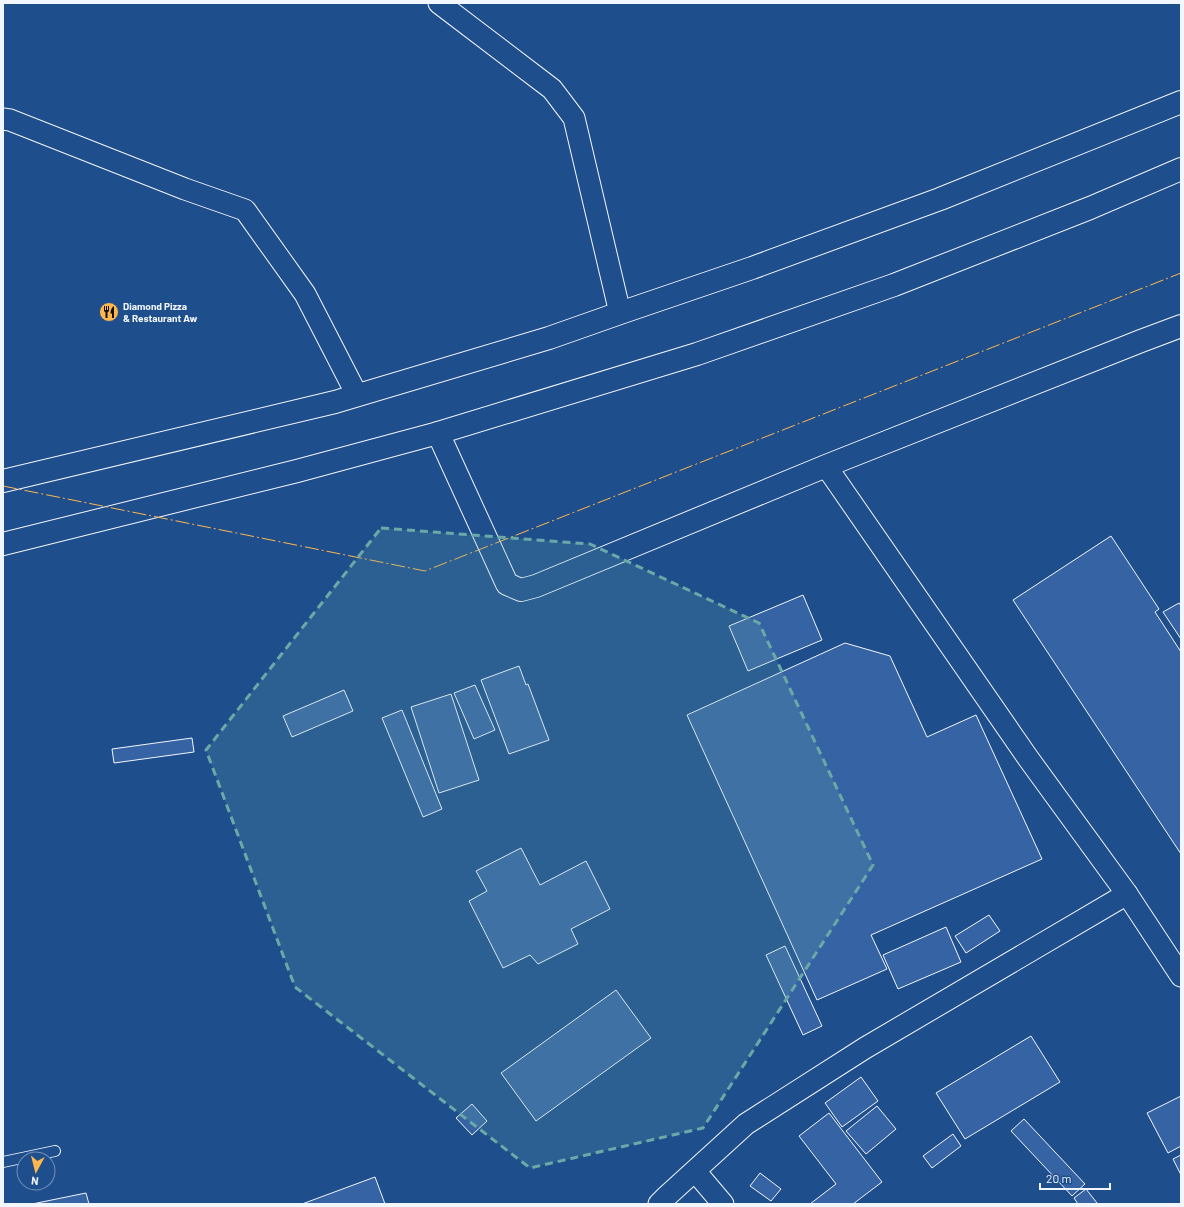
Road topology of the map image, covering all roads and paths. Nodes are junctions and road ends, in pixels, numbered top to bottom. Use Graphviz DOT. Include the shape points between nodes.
graph roads {
  1 [pos="440,3"];
  2 [pos="1181,102"];
  3 [pos="3,118"];
  4 [pos="1181,169"];
  5 [pos="620,313"];
  6 [pos="1181,326"];
  7 [pos="357,395"];
  8 [pos="438,433"];
  9 [pos="826,466"];
  10 [pos="3,482"];
  11 [pos="3,544"];
  12 [pos="1127,894"];
  13 [pos="1181,976"];
  14 [pos="16,1159"];
  15 [pos="3,1162"];
  16 [pos="694,1171"];
  17 [pos="659,1204"];
  18 [pos="723,1204"];
  1 -- 5 [label="street" via="552,89 574,118"];
  2 -- 5 [label="main road" via="940,199"];
  3 -- 7 [label="street" via="246,210 305,294"];
  4 -- 8 [label="main road" via="1090,208 894,285 697,354"];
  5 -- 7 [label="main road" via="549,338"];
  6 -- 9 [label="main road"];
  7 -- 10 [label="main road"];
  8 -- 9 [label="main road" via="507,584 521,590 609,557"];
  8 -- 11 [label="main road"];
  9 -- 12 [label="street" via="1028,758"];
  12 -- 13 [label="street"];
  12 -- 16 [label="street" via="865,1048 746,1124"];
  14 -- 15 [label="lane"];
  16 -- 17 [label="street"];
  16 -- 18 [label="street"];
}
